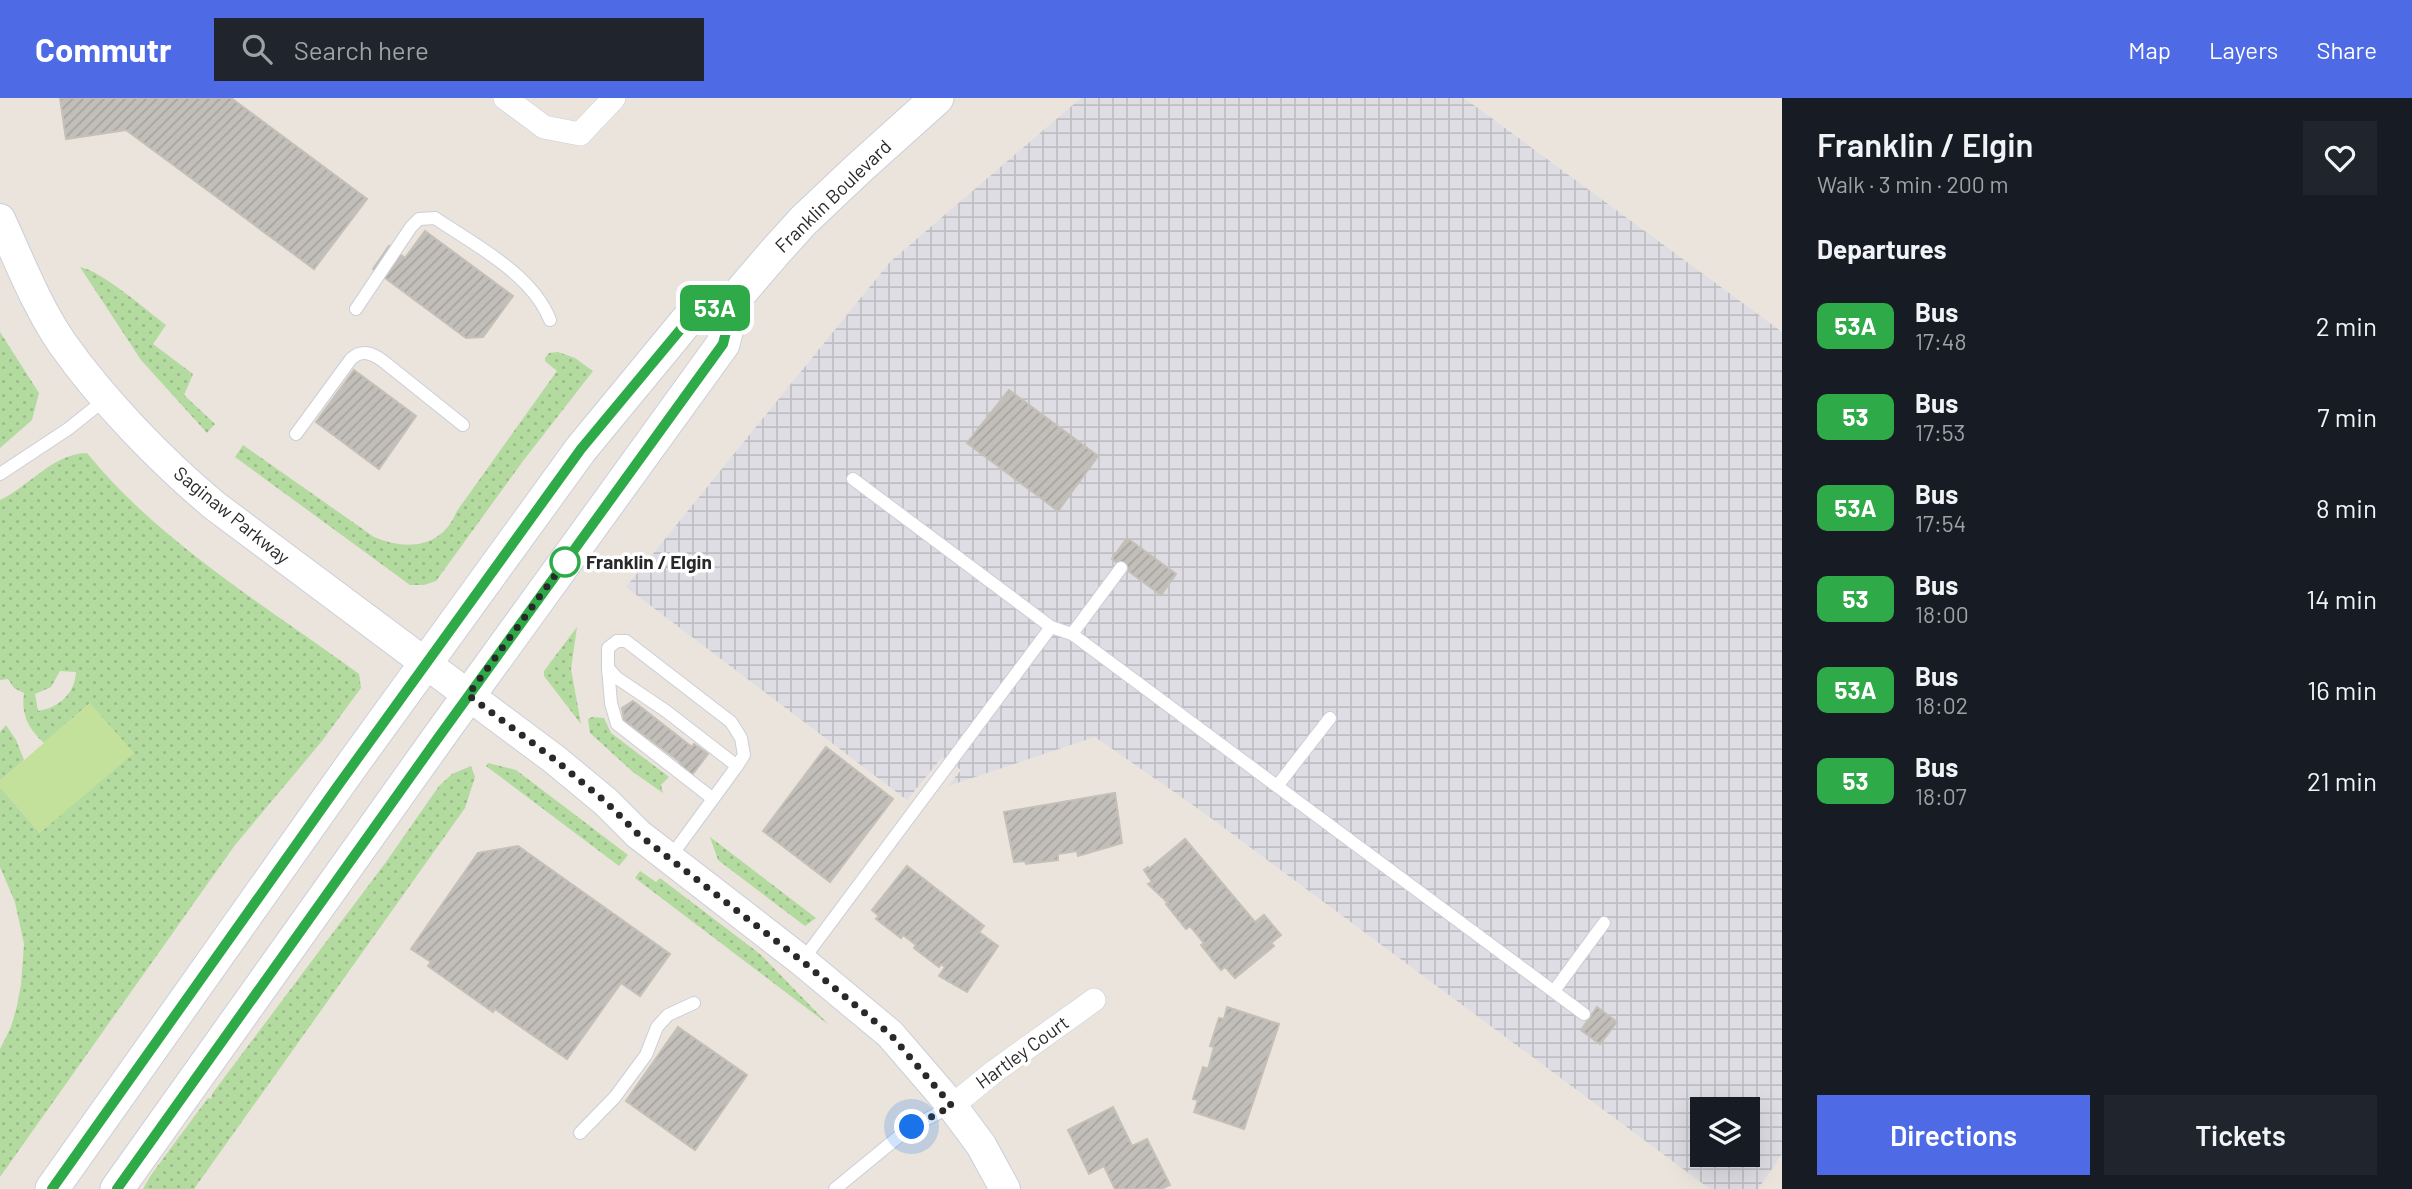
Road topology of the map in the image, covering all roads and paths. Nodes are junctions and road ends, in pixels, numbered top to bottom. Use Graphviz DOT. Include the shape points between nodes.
graph roads {
  1 [pos="505,98"];
  2 [pos="614,98"];
  3 [pos="937,98"];
  4 [pos="0,219"];
  5 [pos="734,300"];
  6 [pos="356,309"];
  7 [pos="550,320"];
  8 [pos="107,398"];
  9 [pos="463,425"];
  10 [pos="296,434"];
  11 [pos="0,474"];
  12 [pos="853,479"];
  13 [pos="1121,568"];
  14 [pos="1051,627"];
  15 [pos="1072,634"];
  16 [pos="427,663"];
  17 [pos="608,667"];
  18 [pos="468,695"];
  19 [pos="1330,718"];
  20 [pos="737,766"];
  21 [pos="1278,785"];
  22 [pos="712,799"];
  23 [pos="669,859"];
  24 [pos="1604,923"];
  25 [pos="802,961"];
  26 [pos="1554,991"];
  27 [pos="1094,1000"];
  28 [pos="694,1003"];
  29 [pos="1584,1014"];
  30 [pos="952,1106"];
  31 [pos="580,1133"];
  32 [pos="52,1189"];
  33 [pos="117,1189"];
  34 [pos="835,1189"];
  35 [pos="1005,1189"];
  1 -- 2 [label="street" via="544,127 580,134"];
  3 -- 5 [label="main road, Franklin Boulevard" via="803,221"];
  4 -- 8 [label="street, Saginaw Parkway" via="62,342"];
  5 -- 16 [label="main road, Franklin Boulevard" via="690,318 657,357 581,449"];
  5 -- 18 [label="main road, Franklin Boulevard" via="723,344"];
  6 -- 7 [label="lane" via="411,227 419,219 435,218 528,284"];
  8 -- 11 [label="lane"];
  8 -- 16 [label="street, Saginaw Parkway" via="186,482"];
  9 -- 10 [label="lane" via="383,361 362,353 351,359"];
  12 -- 14 [label="lane"];
  13 -- 15 [label="lane"];
  14 -- 15 [label="lane"];
  14 -- 25 [label="lane"];
  15 -- 21 [label="lane"];
  16 -- 18 [label="street, Saginaw Parkway"];
  16 -- 32 [label="main road, Franklin Boulevard"];
  17 -- 20 [label="lane"];
  17 -- 20 [label="lane" via="608,648 626,641 731,722 744,755"];
  17 -- 22 [label="lane" via="617,724"];
  18 -- 23 [label="street, Saginaw Parkway" via="554,759"];
  18 -- 33 [label="main road, Franklin Boulevard"];
  19 -- 21 [label="lane"];
  20 -- 22 [label="lane"];
  21 -- 26 [label="lane"];
  22 -- 23 [label="lane"];
  23 -- 25 [label="street, Saginaw Parkway"];
  24 -- 26 [label="lane"];
  25 -- 30 [label="street, Saginaw Parkway" via="890,1034"];
  26 -- 29 [label="lane"];
  27 -- 30 [label="street, Hartley Court"];
  28 -- 31 [label="lane" via="668,1015 657,1027 646,1055"];
  30 -- 34 [label="lane" via="908,1129"];
  30 -- 35 [label="street, Saginaw Parkway"];
}
